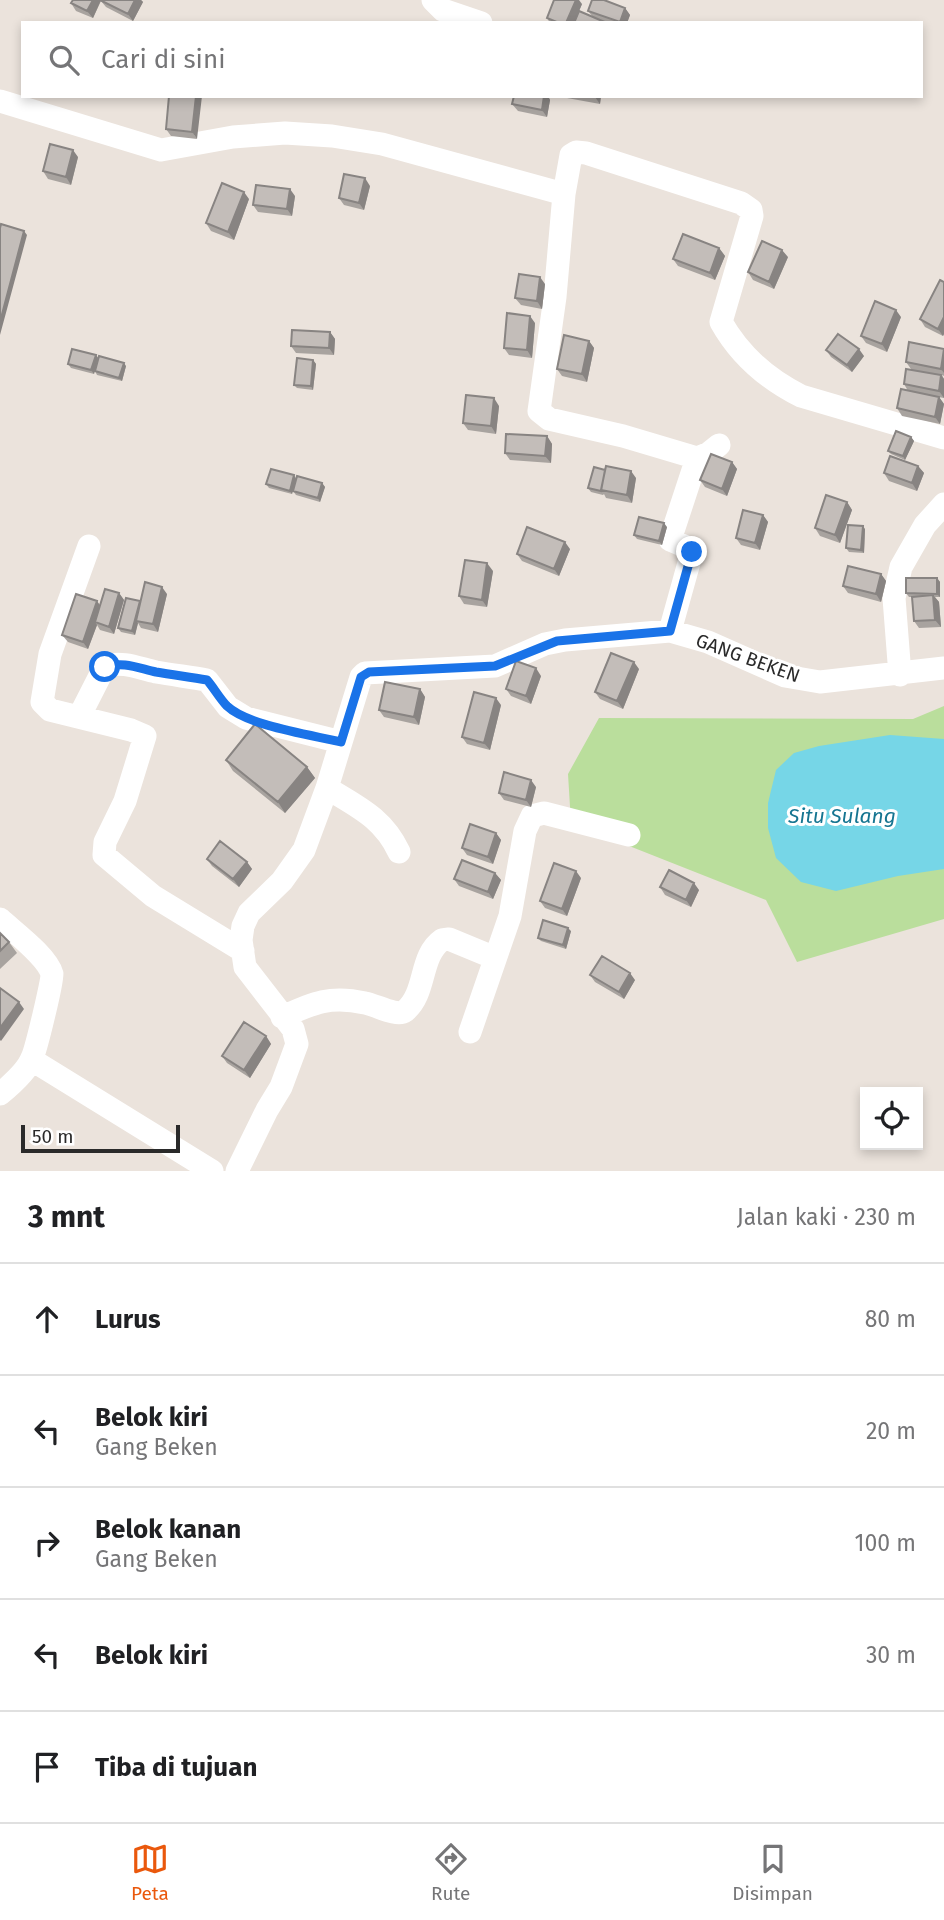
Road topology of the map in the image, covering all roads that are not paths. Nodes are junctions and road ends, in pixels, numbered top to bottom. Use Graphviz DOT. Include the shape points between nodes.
graph roads {
  1 [pos="433,0"];
  2 [pos="475,21"];
  3 [pos="0,101"];
  4 [pos="564,194"];
  5 [pos="944,438"];
  6 [pos="719,445"];
  7 [pos="697,458"];
  8 [pos="944,504"];
  9 [pos="89,546"];
  10 [pos="670,631"];
  11 [pos="944,668"];
  12 [pos="900,675"];
  13 [pos="79,717"];
  14 [pos="341,742"];
  15 [pos="327,788"];
  16 [pos="629,835"];
  17 [pos="400,852"];
  18 [pos="0,919"];
  19 [pos="243,951"];
  20 [pos="495,958"];
  21 [pos="282,1017"];
  22 [pos="470,1032"];
  23 [pos="32,1060"];
  24 [pos="0,1094"];
  25 [pos="212,1171"];
  26 [pos="237,1171"];
  1 -- 2 [label="street" via="443,10"];
  3 -- 4 [label="street" via="161,150 233,137 332,136 382,144"];
  4 -- 5 [label="street" via="569,161 576,152 741,203 752,216 721,322 737,348 801,396"];
  4 -- 7 [label="street" via="538,411 549,419"];
  6 -- 7 [label="street"];
  7 -- 10 [label="street" via="670,540 692,552"];
  8 -- 12 [label="street" via="925,526 901,568 894,598"];
  9 -- 13 [label="street" via="50,654 42,702 50,710"];
  10 -- 12 [label="street, GANG BEKEN" via="708,642 785,676 820,682"];
  10 -- 14 [label="street, GANG BEKEN" via="557,641 495,666 369,672 361,677"];
  11 -- 12 [label="street, GANG BEKEN"];
  13 -- 14 [label="street" via="105,667 130,665 207,680 228,707 246,718"];
  13 -- 19 [label="street" via="145,736 104,855 153,897"];
  14 -- 15 [label="street, GANG BEKEN"];
  15 -- 17 [label="street" via="376,818"];
  15 -- 19 [label="street, GANG BEKEN" via="295,865 246,919"];
  16 -- 20 [label="street" via="544,813 531,816 510,916"];
  18 -- 23 [label="street" via="52,973"];
  19 -- 21 [label="street, GANG BEKEN" via="248,975"];
  20 -- 21 [label="street" via="442,940 430,955 415,998 404,1012 396,1014 346,999 319,1000"];
  20 -- 22 [label="street"];
  21 -- 26 [label="street, GANG BEKEN" via="295,1033 296,1048"];
  23 -- 24 [label="street"];
  23 -- 25 [label="street"];
}
